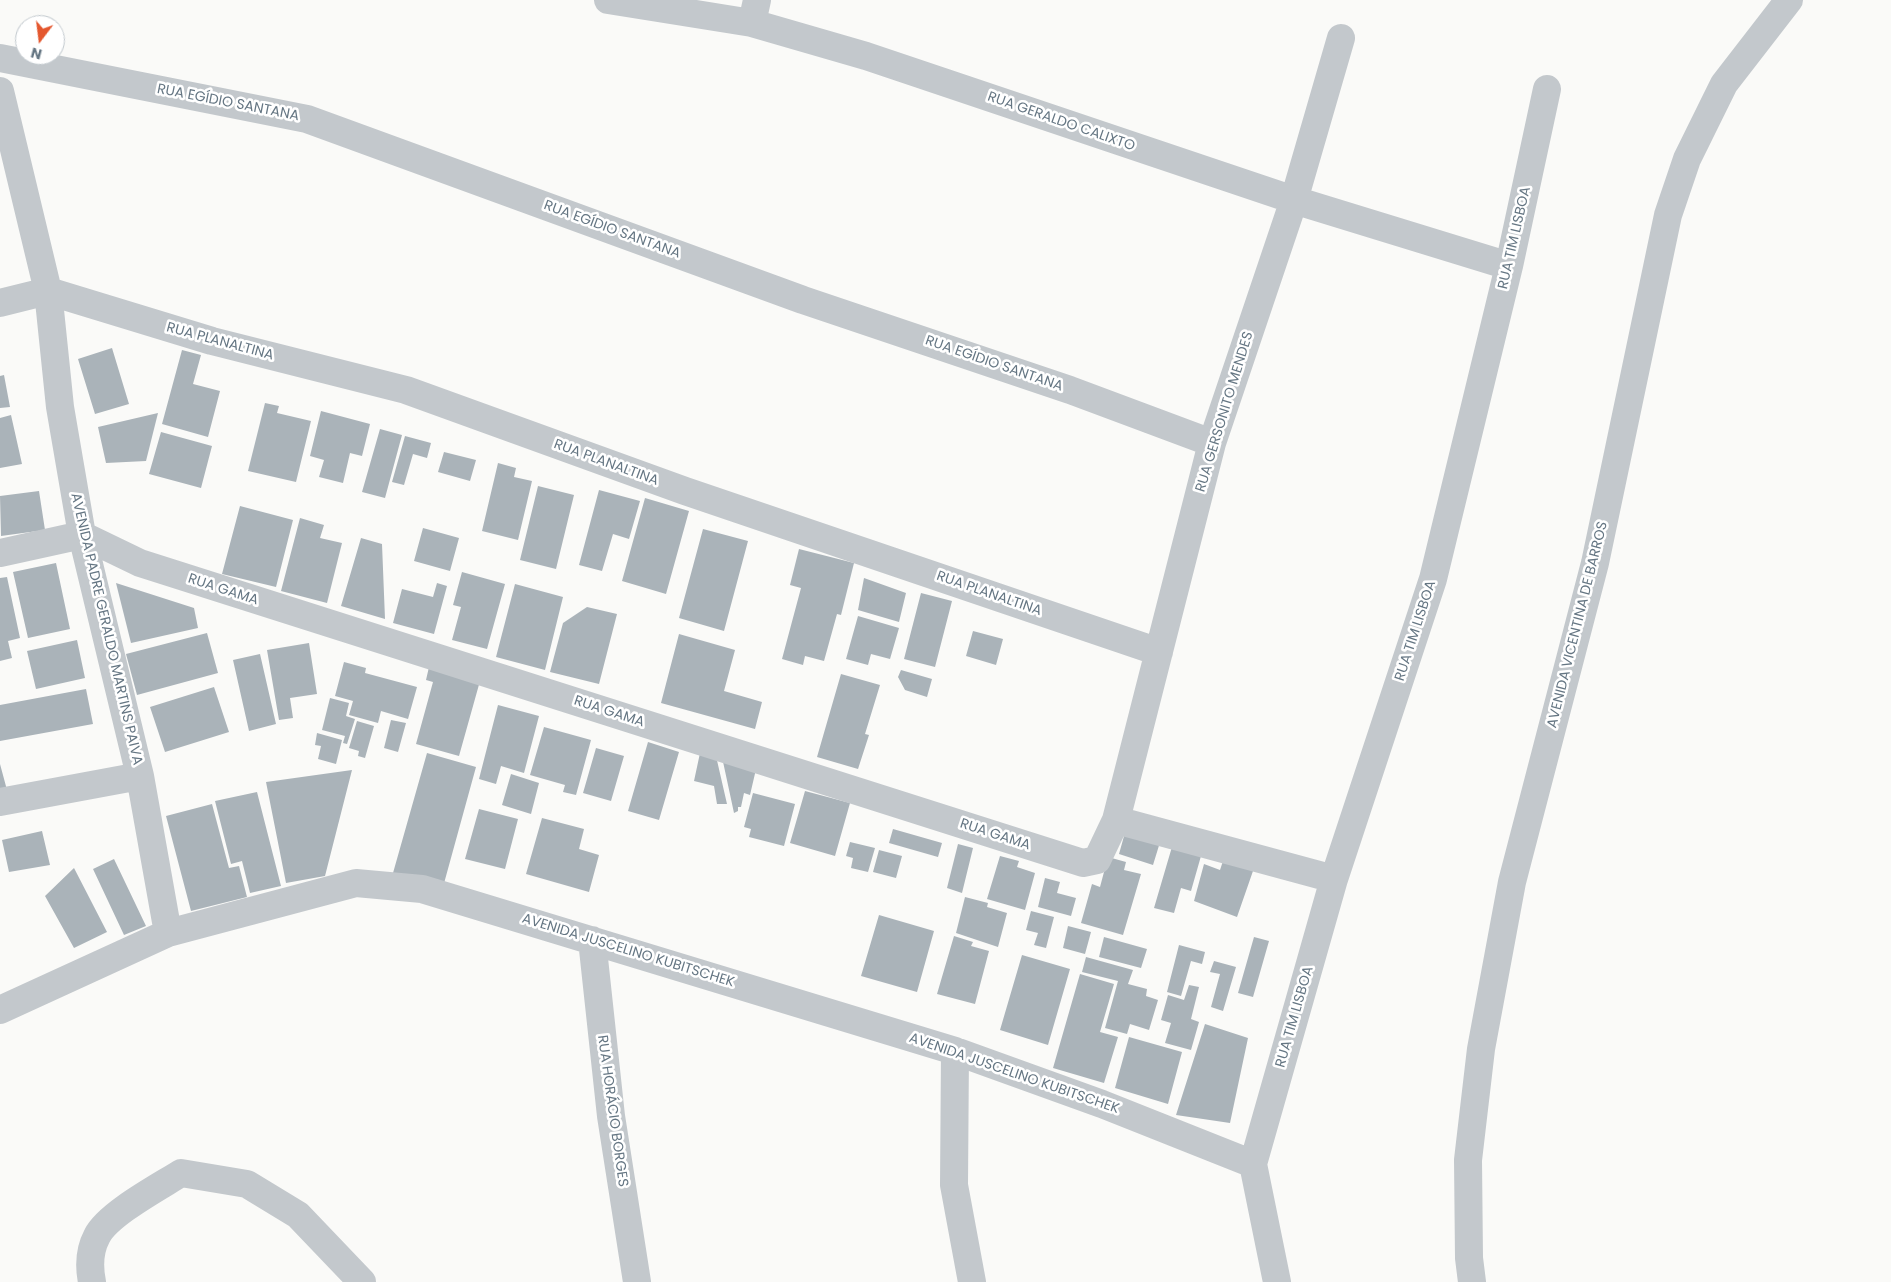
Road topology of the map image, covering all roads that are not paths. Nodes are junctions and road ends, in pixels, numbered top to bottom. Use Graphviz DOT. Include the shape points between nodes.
graph roads {
  1 [pos="608,0"];
  2 [pos="1789,0"];
  3 [pos="754,12"];
  4 [pos="1341,38"];
  5 [pos="0,58"];
  6 [pos="1547,89"];
  7 [pos="0,91"];
  8 [pos="1294,200"];
  9 [pos="1509,266"];
  10 [pos="48,291"];
  11 [pos="0,303"];
  12 [pos="1212,443"];
  13 [pos="82,536"];
  14 [pos="0,552"];
  15 [pos="1158,652"];
  16 [pos="140,776"];
  17 [pos="0,802"];
  18 [pos="1116,820"];
  19 [pos="1334,878"];
  20 [pos="168,933"];
  21 [pos="592,940"];
  22 [pos="0,1010"];
  23 [pos="955,1051"];
  24 [pos="1253,1164"];
  25 [pos="92,1282"];
  26 [pos="362,1282"];
  27 [pos="637,1282"];
  28 [pos="972,1282"];
  29 [pos="1277,1282"];
  30 [pos="1472,1282"];
  1 -- 3 [label="street, RUA GERALDO CALIXTO"];
  2 -- 30 [label="street, AVENIDA VICENTINA DE BARROS" via="1724,84 1687,159 1668,215 1595,563 1512,882 1484,1030 1468,1160"];
  3 -- 8 [label="street, RUA GERALDO CALIXTO" via="866,56"];
  4 -- 8 [label="street, RUA GERSONITO MENDES"];
  5 -- 12 [label="street, RUA EGÍDIO SANTANA" via="307,119 803,300 1070,390"];
  6 -- 9 [label="street, RUA TIM LISBOA"];
  7 -- 10 [label="street, AVENIDA PADRE GERALDO MARTINS PAIVA"];
  8 -- 9 [label="street, RUA GERALDO CALIXTO"];
  8 -- 12 [label="street, RUA GERSONITO MENDES"];
  9 -- 19 [label="street, RUA TIM LISBOA" via="1433,580"];
  10 -- 11 [label="street"];
  10 -- 13 [label="street, AVENIDA PADRE GERALDO MARTINS PAIVA" via="60,407"];
  10 -- 15 [label="street, RUA PLANALTINA" via="212,341 406,390 684,491"];
  12 -- 15 [label="street, RUA GERSONITO MENDES"];
  13 -- 14 [label="street"];
  13 -- 16 [label="street, AVENIDA PADRE GERALDO MARTINS PAIVA"];
  13 -- 18 [label="street, RUA GAMA" via="149,566 1083,863 1097,860"];
  15 -- 18 [label="street, RUA GERSONITO MENDES"];
  16 -- 17 [label="street"];
  16 -- 20 [label="street, AVENIDA PADRE GERALDO MARTINS PAIVA"];
  18 -- 19 [label="street"];
  19 -- 24 [label="street, RUA TIM LISBOA"];
  20 -- 21 [label="street, AVENIDA JUSCELINO KUBITSCHEK" via="356,883 422,888"];
  20 -- 22 [label="street, AVENIDA JUSCELINO KUBITSCHEK"];
  21 -- 23 [label="street, AVENIDA JUSCELINO KUBITSCHEK"];
  21 -- 27 [label="street, RUA HORÁCIO BORGES" via="611,1116"];
  23 -- 24 [label="street, AVENIDA JUSCELINO KUBITSCHEK" via="1102,1104"];
  23 -- 28 [label="street" via="954,1185"];
  24 -- 29 [label="street"];
  25 -- 26 [label="street" via="89,1266 97,1235 120,1212 181,1173 247,1184 298,1215"];
}
